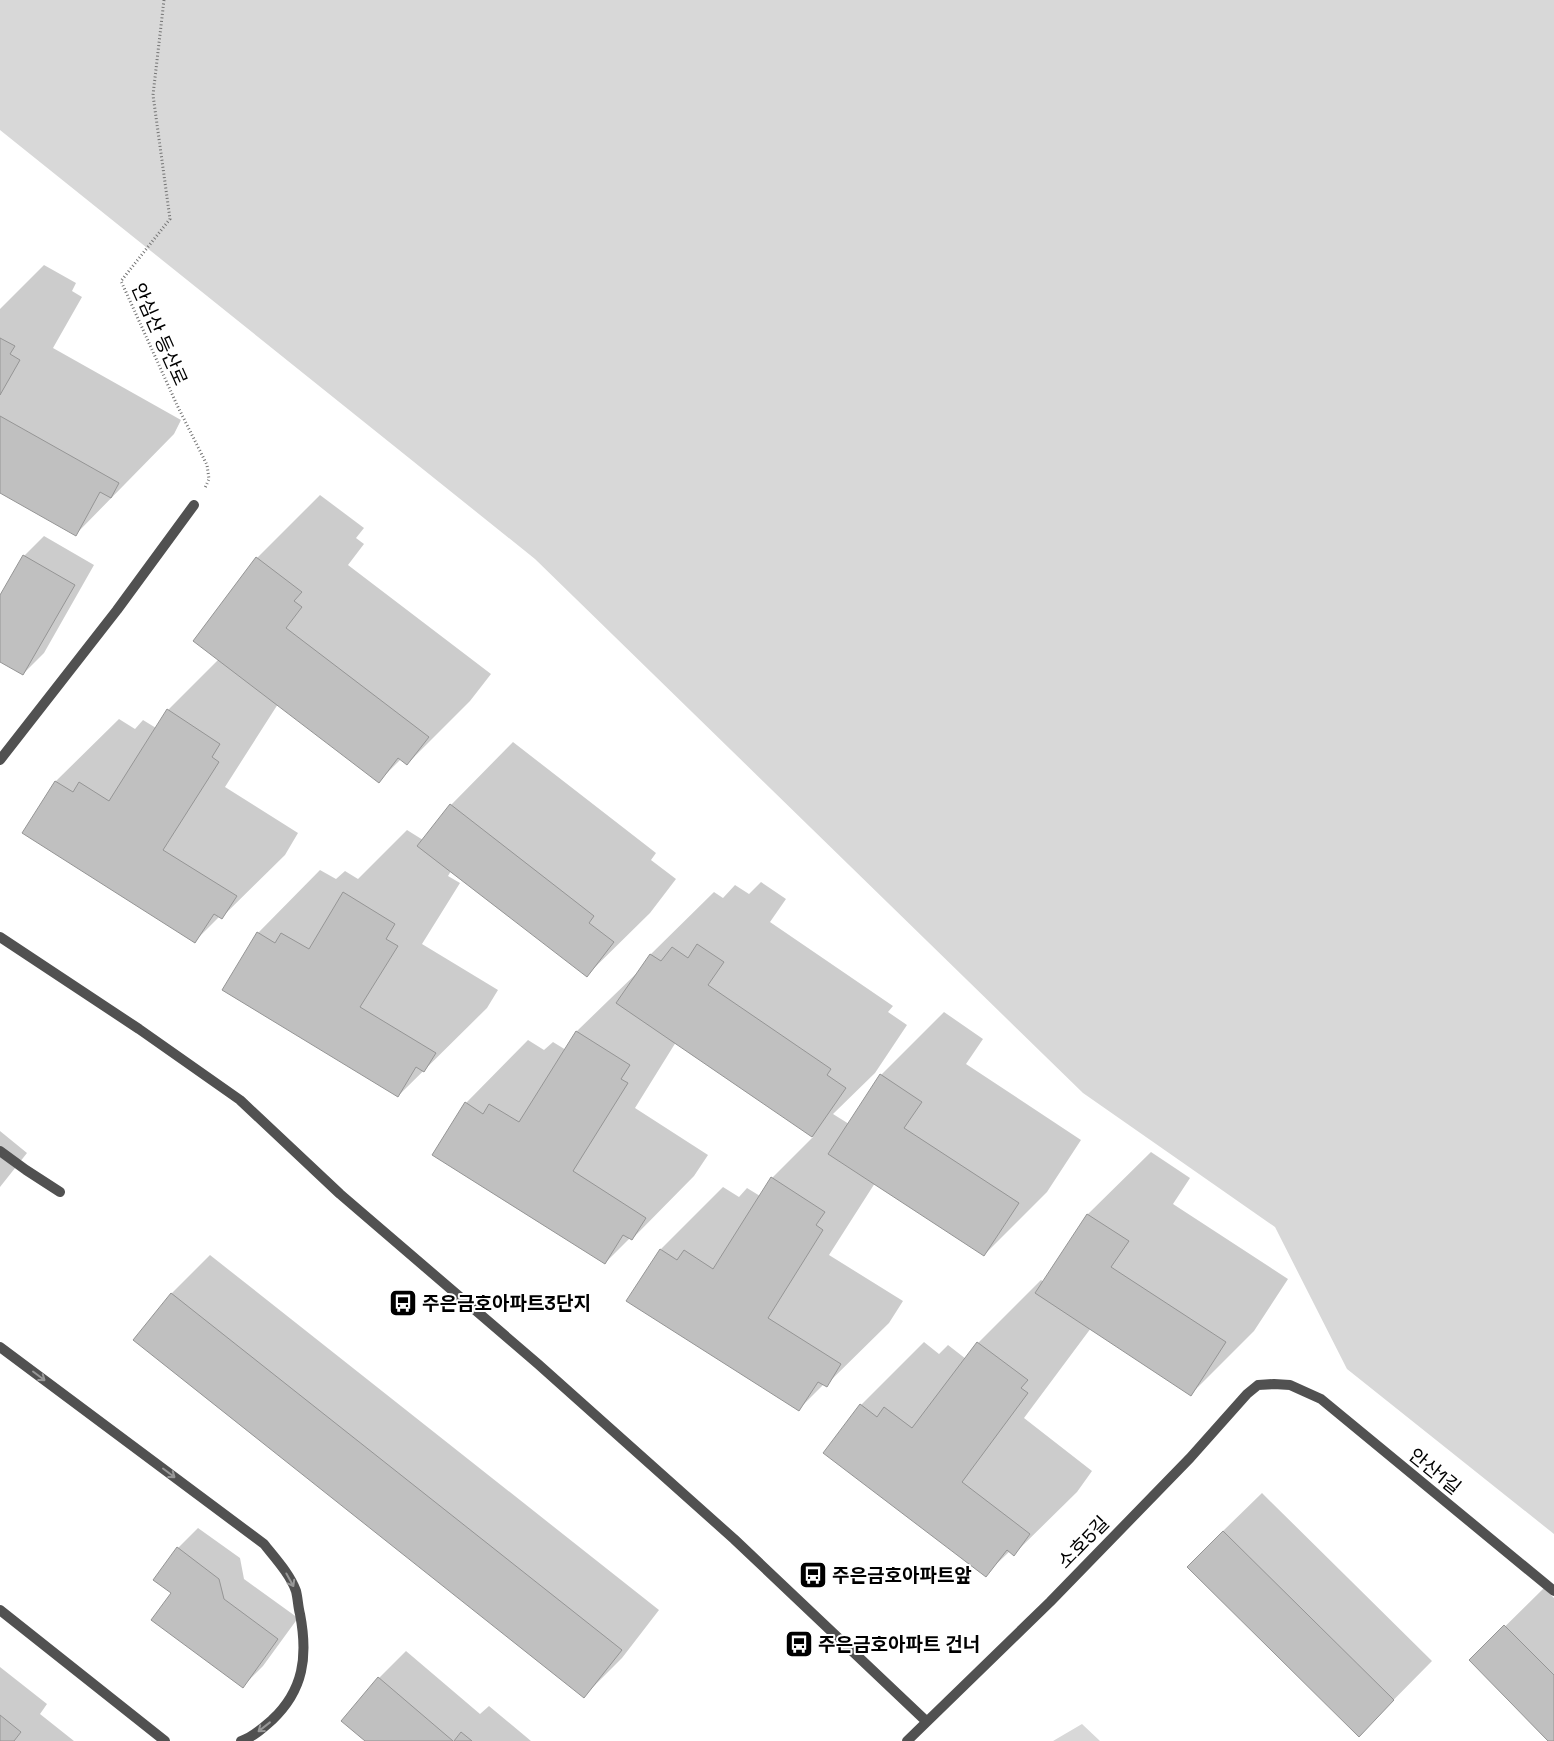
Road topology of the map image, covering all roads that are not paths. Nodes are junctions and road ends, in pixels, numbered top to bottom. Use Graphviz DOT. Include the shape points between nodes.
graph roads {
  1 [pos="194,506"];
  2 [pos="0,760"];
  3 [pos="1,938"];
  4 [pos="0,1151"];
  5 [pos="60,1192"];
  6 [pos="0,1347"];
  7 [pos="1290,1385"];
  8 [pos="1554,1591"];
  9 [pos="0,1610"];
  10 [pos="926,1721"];
  11 [pos="165,1741"];
  12 [pos="241,1741"];
  13 [pos="907,1741"];
  1 -- 2 [label="street"];
  3 -- 10 [label="street" via="240,1100 340,1194 538,1364 734,1539"];
  4 -- 5 [label="street"];
  6 -- 12 [label="street, one-way" via="264,1544 287,1574 296,1591 303,1631 300,1679 283,1710 266,1726"];
  7 -- 8 [label="street, 안산1길" via="1321,1399"];
  7 -- 10 [label="street, 소호5길" via="1258,1385 1247,1394 1190,1458 1056,1595"];
  9 -- 11 [label="street"];
  10 -- 13 [label="street, 소호5길"];
}
